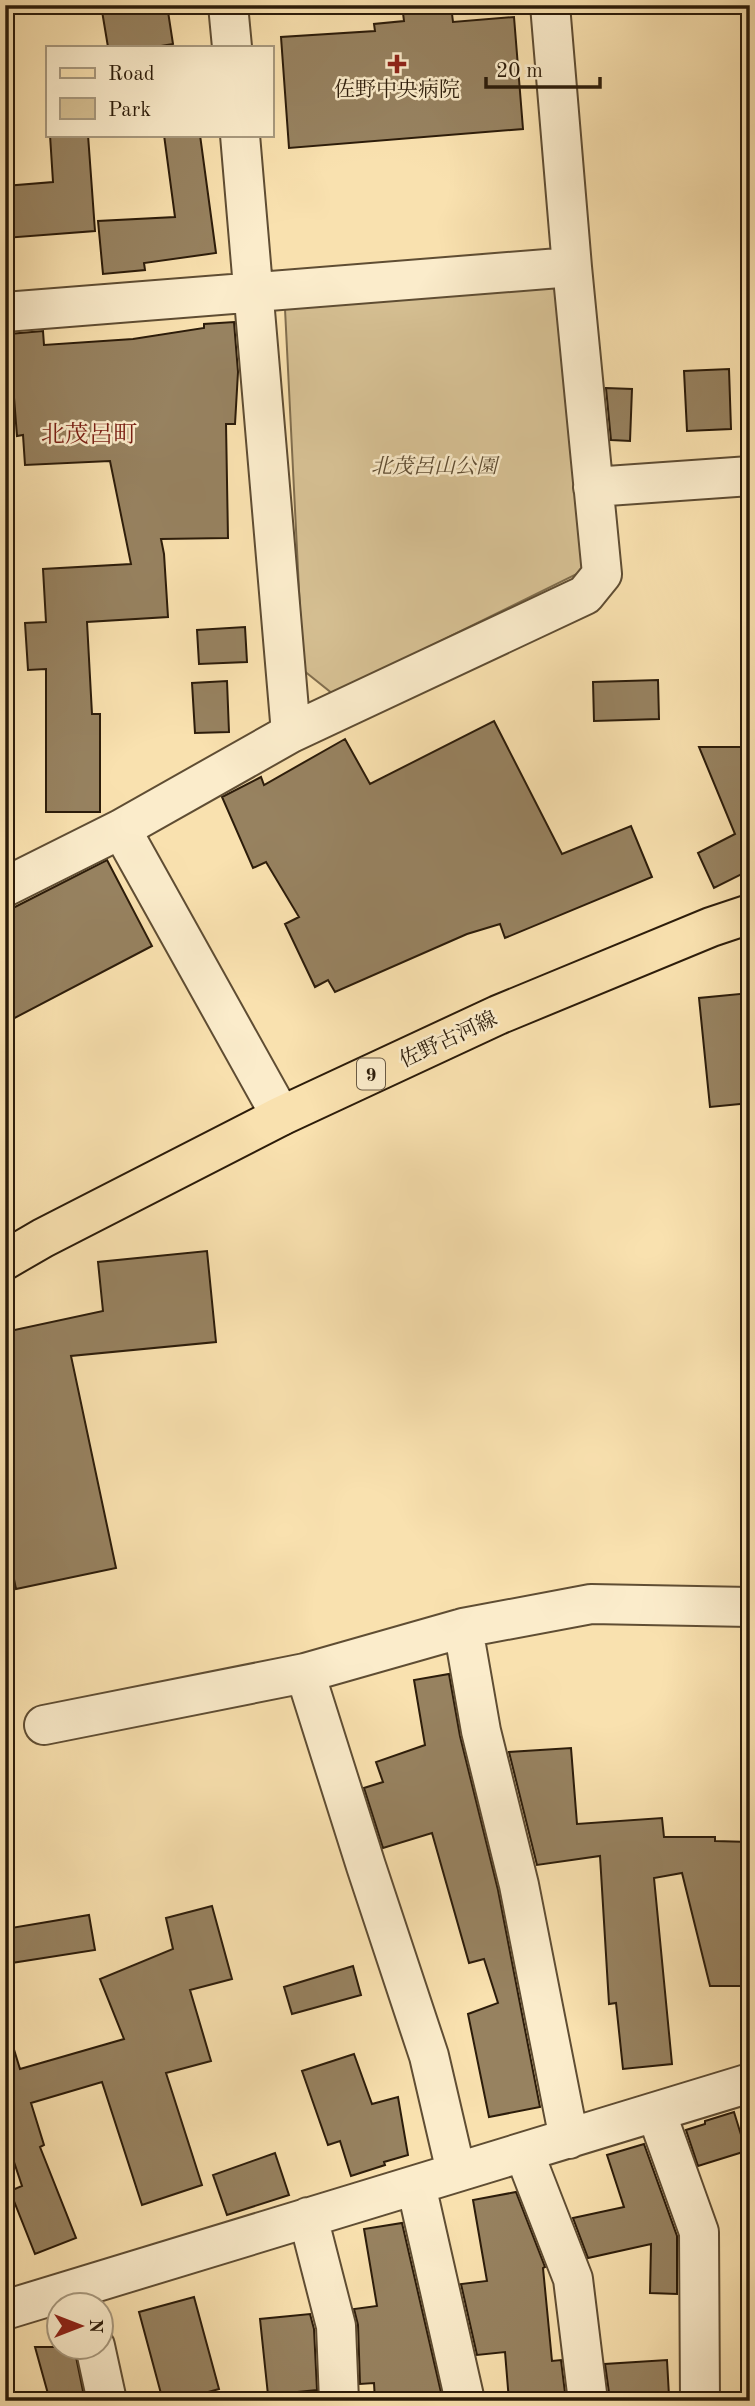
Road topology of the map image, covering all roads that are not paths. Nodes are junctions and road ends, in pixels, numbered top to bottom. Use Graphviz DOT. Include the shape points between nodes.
graph roads {
  1 [pos="228,5"];
  2 [pos="550,5"];
  3 [pos="232,46"];
  4 [pos="240,136"];
  5 [pos="572,267"];
  6 [pos="253,292"];
  7 [pos="5,312"];
  8 [pos="750,476"];
  9 [pos="593,487"];
  10 [pos="291,733"];
  11 [pos="121,829"];
  12 [pos="5,887"];
  13 [pos="750,914"];
  14 [pos="281,1116"];
  15 [pos="5,1260"];
  16 [pos="750,1607"];
  17 [pos="463,1628"];
  18 [pos="305,1673"];
  19 [pos="44,1725"];
  20 [pos="750,2083"];
  21 [pos="656,2112"];
  22 [pos="569,2139"];
  23 [pos="524,2153"];
  24 [pos="456,2172"];
  25 [pos="416,2185"];
  26 [pos="308,2217"];
  27 [pos="97,2290"];
  28 [pos="46,2302"];
  29 [pos="5,2310"];
  30 [pos="98,2360"];
  31 [pos="107,2401"];
  32 [pos="339,2401"];
  33 [pos="465,2401"];
  34 [pos="588,2401"];
  35 [pos="700,2401"];
  1 -- 3 [label="street"];
  2 -- 5 [label="street"];
  4 -- 6 [label="street"];
  5 -- 6 [label="street"];
  5 -- 9 [label="street"];
  6 -- 7 [label="street"];
  6 -- 10 [label="street"];
  8 -- 9 [label="street"];
  9 -- 10 [label="street" via="602,574 585,595"];
  10 -- 11 [label="street"];
  11 -- 12 [label="street"];
  11 -- 14 [label="street"];
  13 -- 14 [label="main road, 佐野古河線 / 9" via="498,1015"];
  14 -- 15 [label="main road, 佐野古河線 / 9"];
  16 -- 17 [label="street" via="591,1604"];
  17 -- 18 [label="street"];
  17 -- 22 [label="street"];
  18 -- 19 [label="street"];
  18 -- 24 [label="street" via="429,2056"];
  20 -- 21 [label="street"];
  21 -- 22 [label="street"];
  21 -- 35 [label="street" via="699,2232"];
  22 -- 23 [label="street"];
  23 -- 24 [label="street"];
  23 -- 34 [label="street" via="573,2279"];
  24 -- 25 [label="street"];
  25 -- 26 [label="street"];
  25 -- 33 [label="street"];
  26 -- 27 [label="street"];
  26 -- 32 [label="street" via="336,2326"];
  28 -- 29 [label="street"];
  30 -- 31 [label="street"];
}
